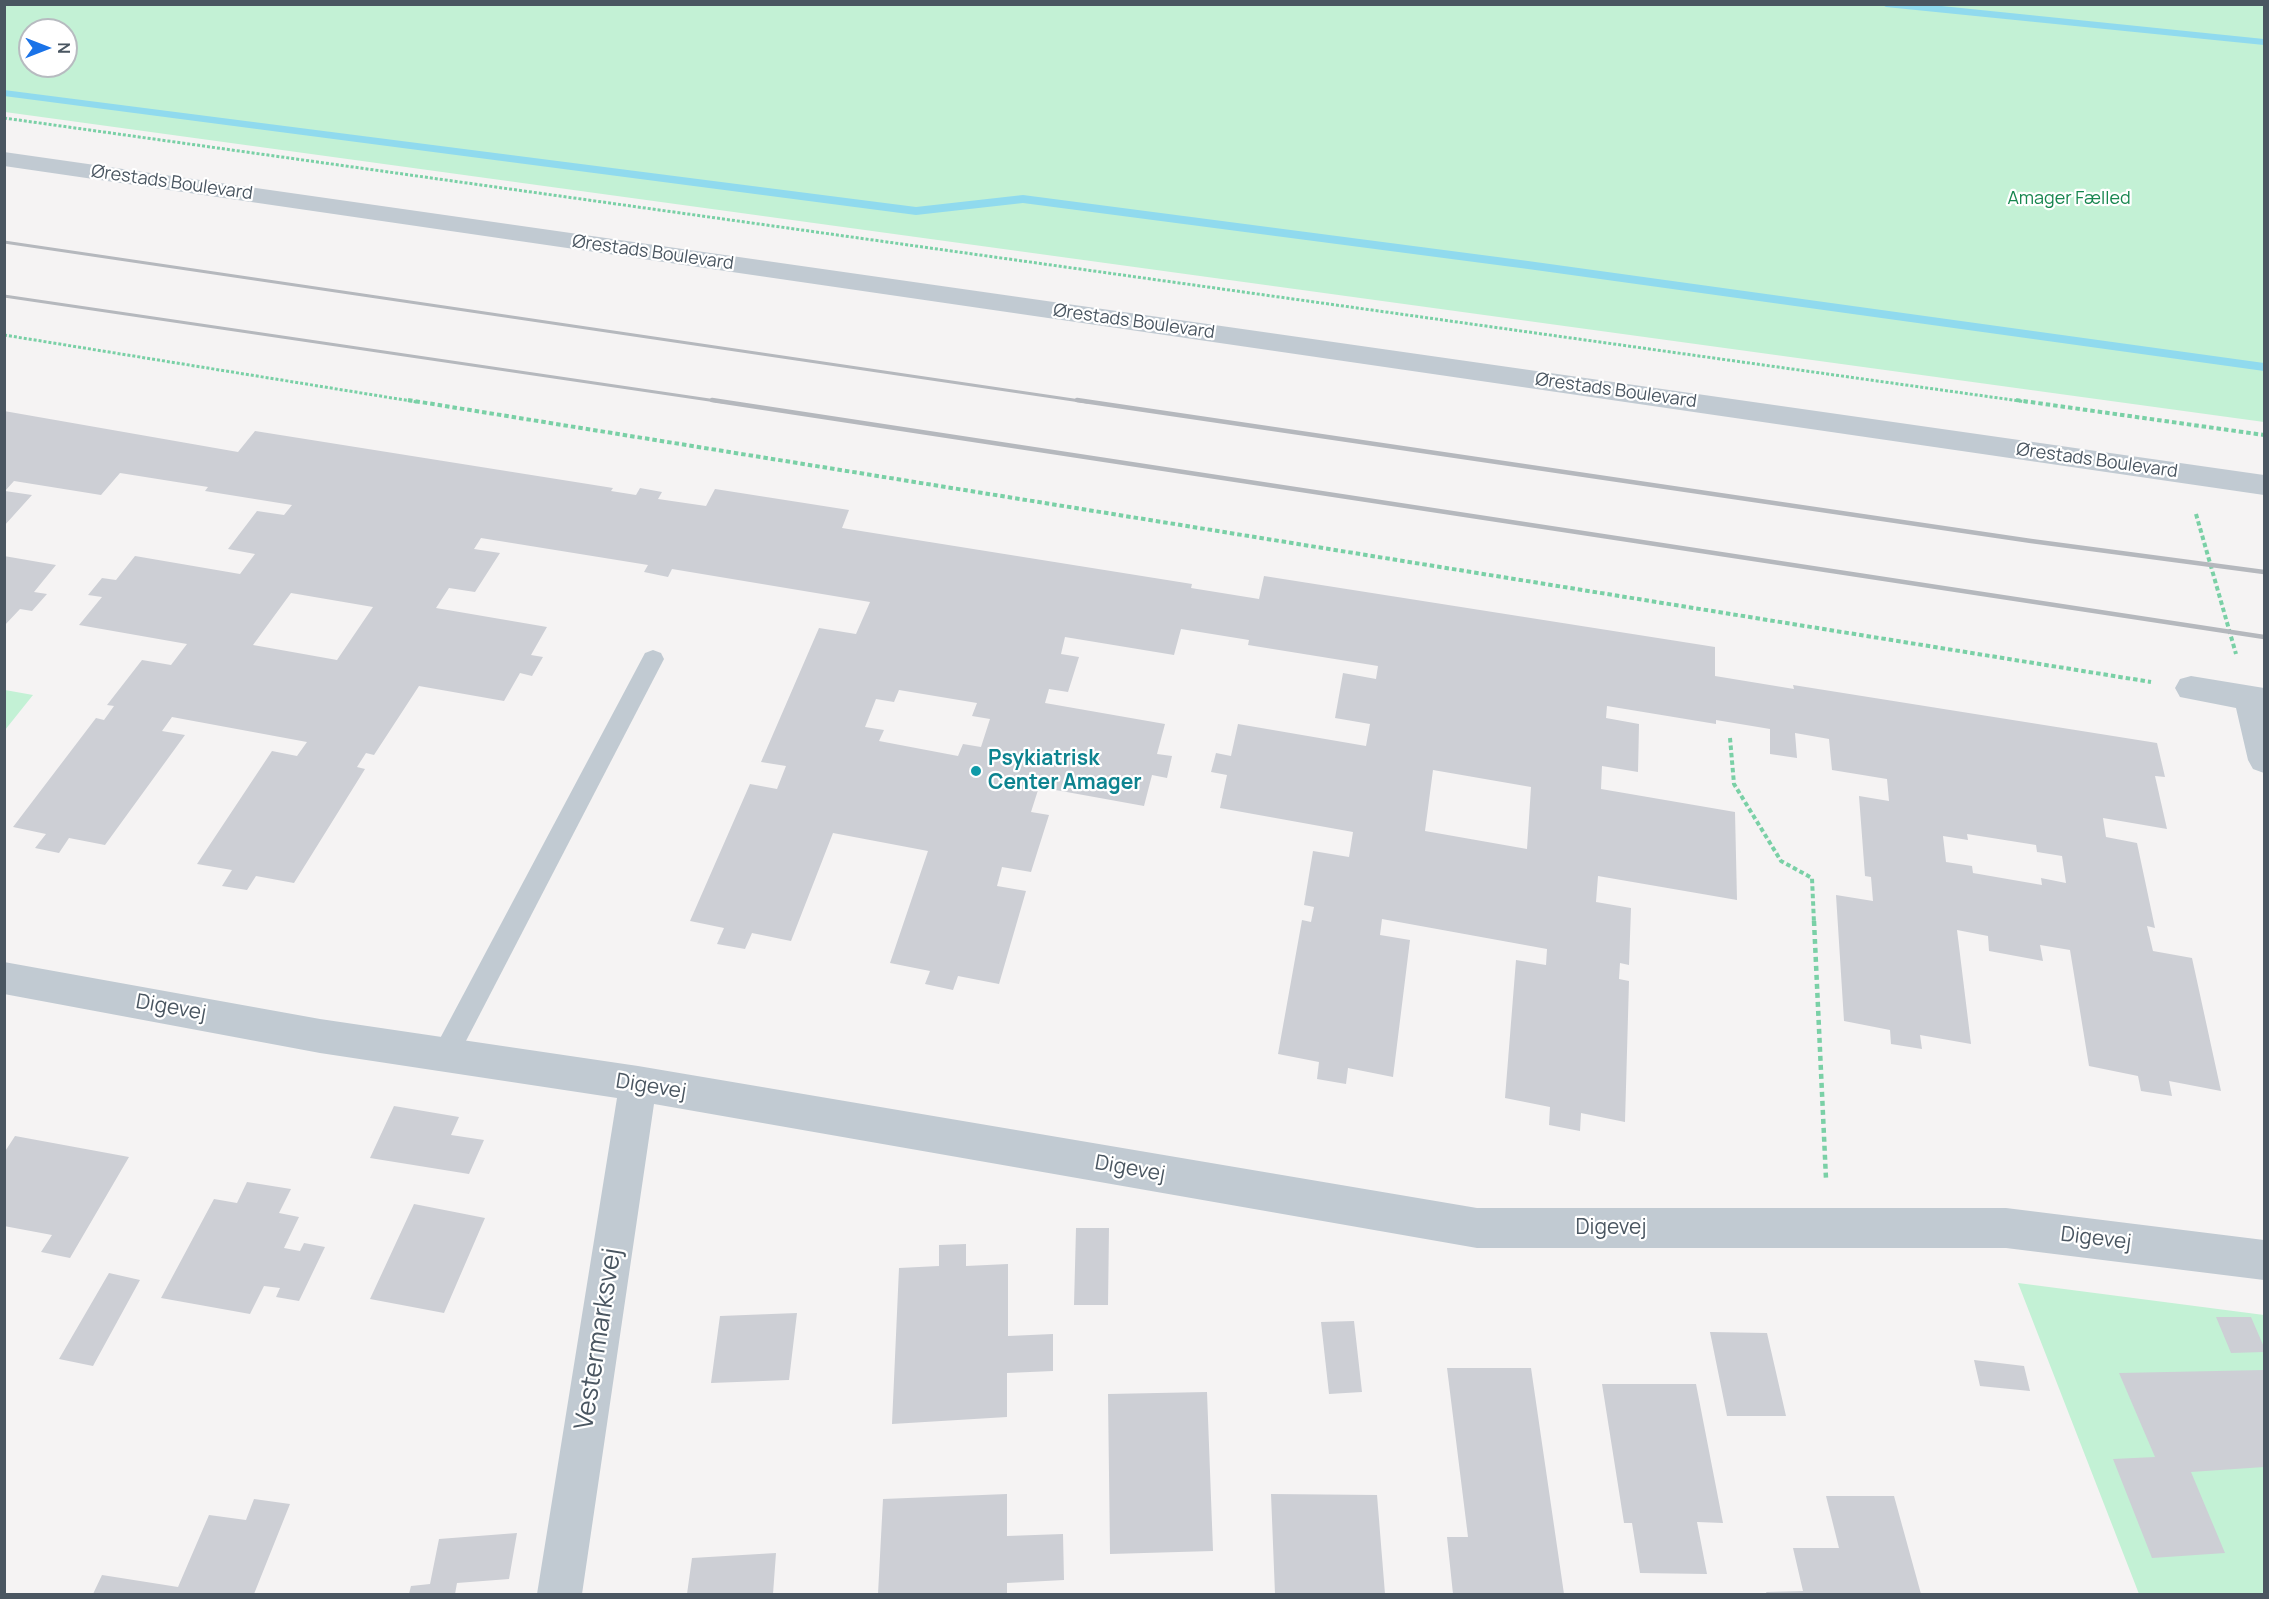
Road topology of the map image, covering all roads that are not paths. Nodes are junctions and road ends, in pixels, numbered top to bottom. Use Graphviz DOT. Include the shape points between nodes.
graph roads {
  1 [pos="4,159"];
  2 [pos="2265,485"];
  3 [pos="653,659"];
  4 [pos="2191,688"];
  5 [pos="2257,699"];
  6 [pos="2265,760"];
  7 [pos="4,978"];
  8 [pos="445,1055"];
  9 [pos="638,1084"];
  10 [pos="2265,1260"];
  11 [pos="559,1594"];
  1 -- 2 [label="street, Ørestads Boulevard"];
  3 -- 8 [label="lane"];
  4 -- 5 [label="street"];
  5 -- 6 [label="street"];
  7 -- 8 [label="street, Digevej"];
  8 -- 9 [label="street, Digevej"];
  9 -- 10 [label="street, Digevej" via="1477,1228 2006,1228"];
  9 -- 11 [label="street, Vestermarksvej"];
}
